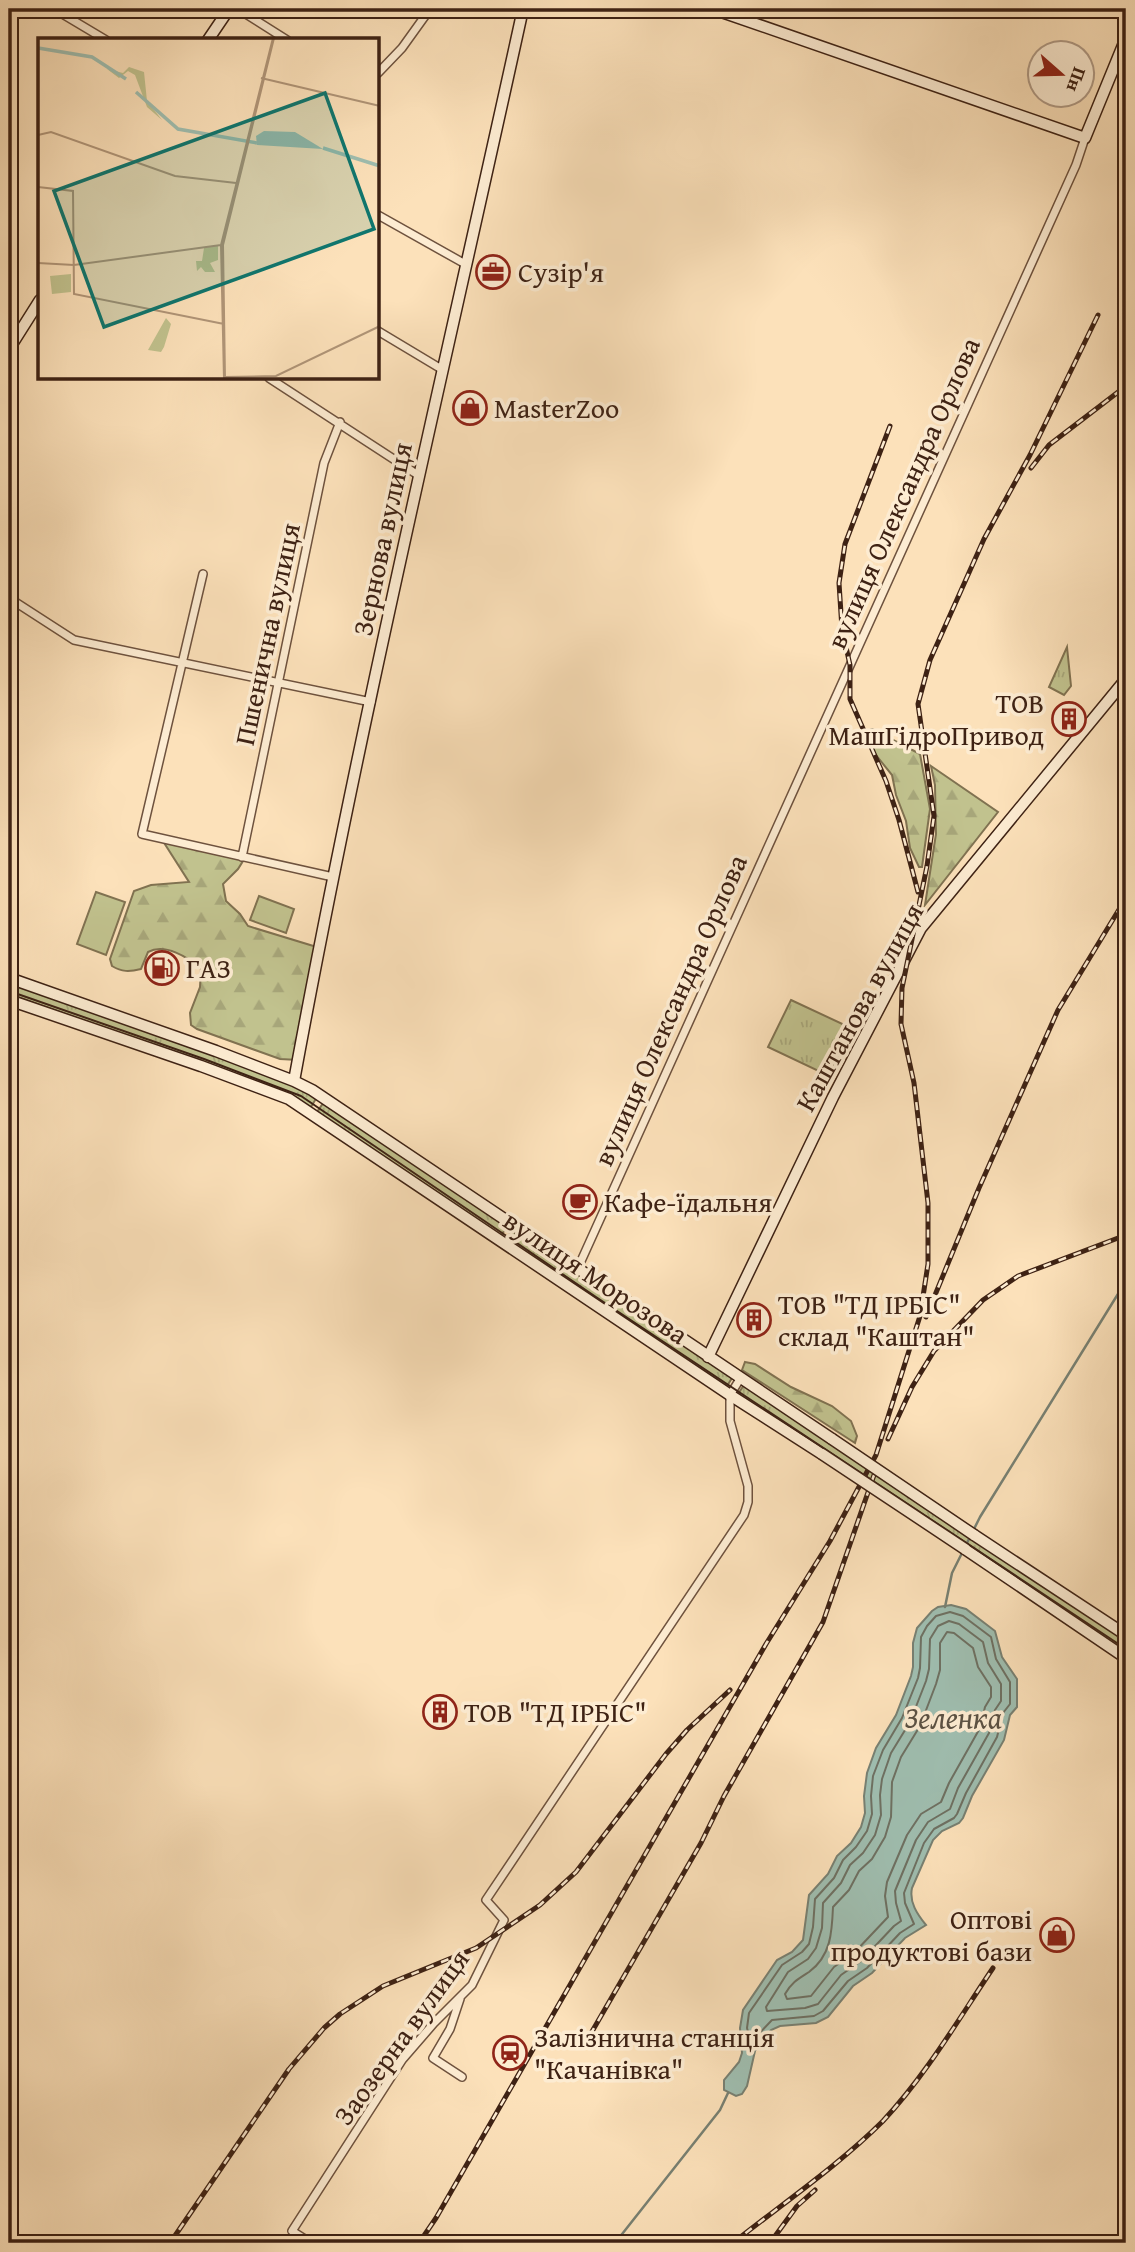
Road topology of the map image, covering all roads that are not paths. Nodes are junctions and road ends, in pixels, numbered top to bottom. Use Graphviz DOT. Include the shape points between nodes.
graph roads {
  1 [pos="54,9"];
  2 [pos="229,9"];
  3 [pos="238,9"];
  4 [pos="430,9"];
  5 [pos="523,9"];
  6 [pos="713,9"];
  7 [pos="103,38"];
  8 [pos="209,38"];
  9 [pos="284,38"];
  10 [pos="1126,38"];
  11 [pos="380,71"];
  12 [pos="1085,138"];
  13 [pos="380,216"];
  14 [pos="467,265"];
  15 [pos="38,303"];
  16 [pos="380,332"];
  17 [pos="9,349"];
  18 [pos="443,370"];
  19 [pos="272,380"];
  20 [pos="340,422"];
  21 [pos="418,475"];
  22 [pos="204,574"];
  23 [pos="9,598"];
  24 [pos="181,661"];
  25 [pos="1126,679"];
  26 [pos="279,682"];
  27 [pos="371,702"];
  28 [pos="242,857"];
  29 [pos="333,877"];
  30 [pos="9,978"];
  31 [pos="9,1000"];
  32 [pos="295,1081"];
  33 [pos="324,1098"];
  34 [pos="313,1114"];
  35 [pos="512,1226"];
  36 [pos="502,1242"];
  37 [pos="578,1270"];
  38 [pos="708,1357"];
  39 [pos="740,1378"];
  40 [pos="730,1395"];
  41 [pos="1126,1635"];
  42 [pos="1126,1658"];
  43 [pos="462,1995"];
  44 [pos="462,2077"];
  45 [pos="311,2243"];
  1 -- 7 [label="street"];
  2 -- 8 [label="main road"];
  3 -- 9 [label="street"];
  4 -- 11 [label="street"];
  5 -- 14 [label="main road, Зернова вулиця"];
  6 -- 12 [label="main road"];
  10 -- 12 [label="main road, вулиця Олександра Орлова"];
  12 -- 37 [label="street, вулиця Олександра Орлова"];
  13 -- 14 [label="street"];
  14 -- 18 [label="main road, Зернова вулиця"];
  15 -- 17 [label="main road"];
  16 -- 18 [label="street"];
  18 -- 21 [label="main road, Зернова вулиця"];
  19 -- 20 [label="street"];
  20 -- 21 [label="street"];
  20 -- 26 [label="street, Пшенична вулиця" via="324,463"];
  21 -- 27 [label="main road, Зернова вулиця"];
  22 -- 24 [label="street"];
  23 -- 24 [label="street" via="74,640"];
  24 -- 26 [label="street"];
  24 -- 28 [label="street" via="142,834"];
  25 -- 38 [label="main road, Каштанова вулиця" via="921,928 833,1097"];
  26 -- 27 [label="street"];
  26 -- 28 [label="street, Пшенична вулиця"];
  27 -- 29 [label="main road, Зернова вулиця"];
  28 -- 29 [label="street"];
  29 -- 32 [label="main road, Зернова вулиця"];
  30 -- 32 [label="main road, вулиця Морозова"];
  31 -- 34 [label="main road, вулиця Морозова" via="278,1094"];
  32 -- 33 [label="main road, вулиця Морозова"];
  33 -- 34 [label="main road"];
  33 -- 35 [label="main road, вулиця Морозова"];
  34 -- 36 [label="main road, вулиця Морозова"];
  35 -- 36 [label="main road"];
  35 -- 37 [label="main road, вулиця Морозова"];
  36 -- 40 [label="main road, вулиця Морозова"];
  37 -- 38 [label="main road, вулиця Морозова"];
  38 -- 39 [label="main road, вулиця Морозова"];
  39 -- 40 [label="street"];
  39 -- 41 [label="main road, вулиця Морозова, bridge"];
  40 -- 42 [label="main road, вулиця Морозова, bridge"];
  40 -- 43 [label="street, Заозерна вулиця" via="732,1433 748,1486 744,1516 486,1900 504,1920 472,1985"];
  43 -- 44 [label="street" via="450,2029 433,2057"];
  43 -- 45 [label="street, Заозерна вулиця" via="402,2060 292,2231"];
}
